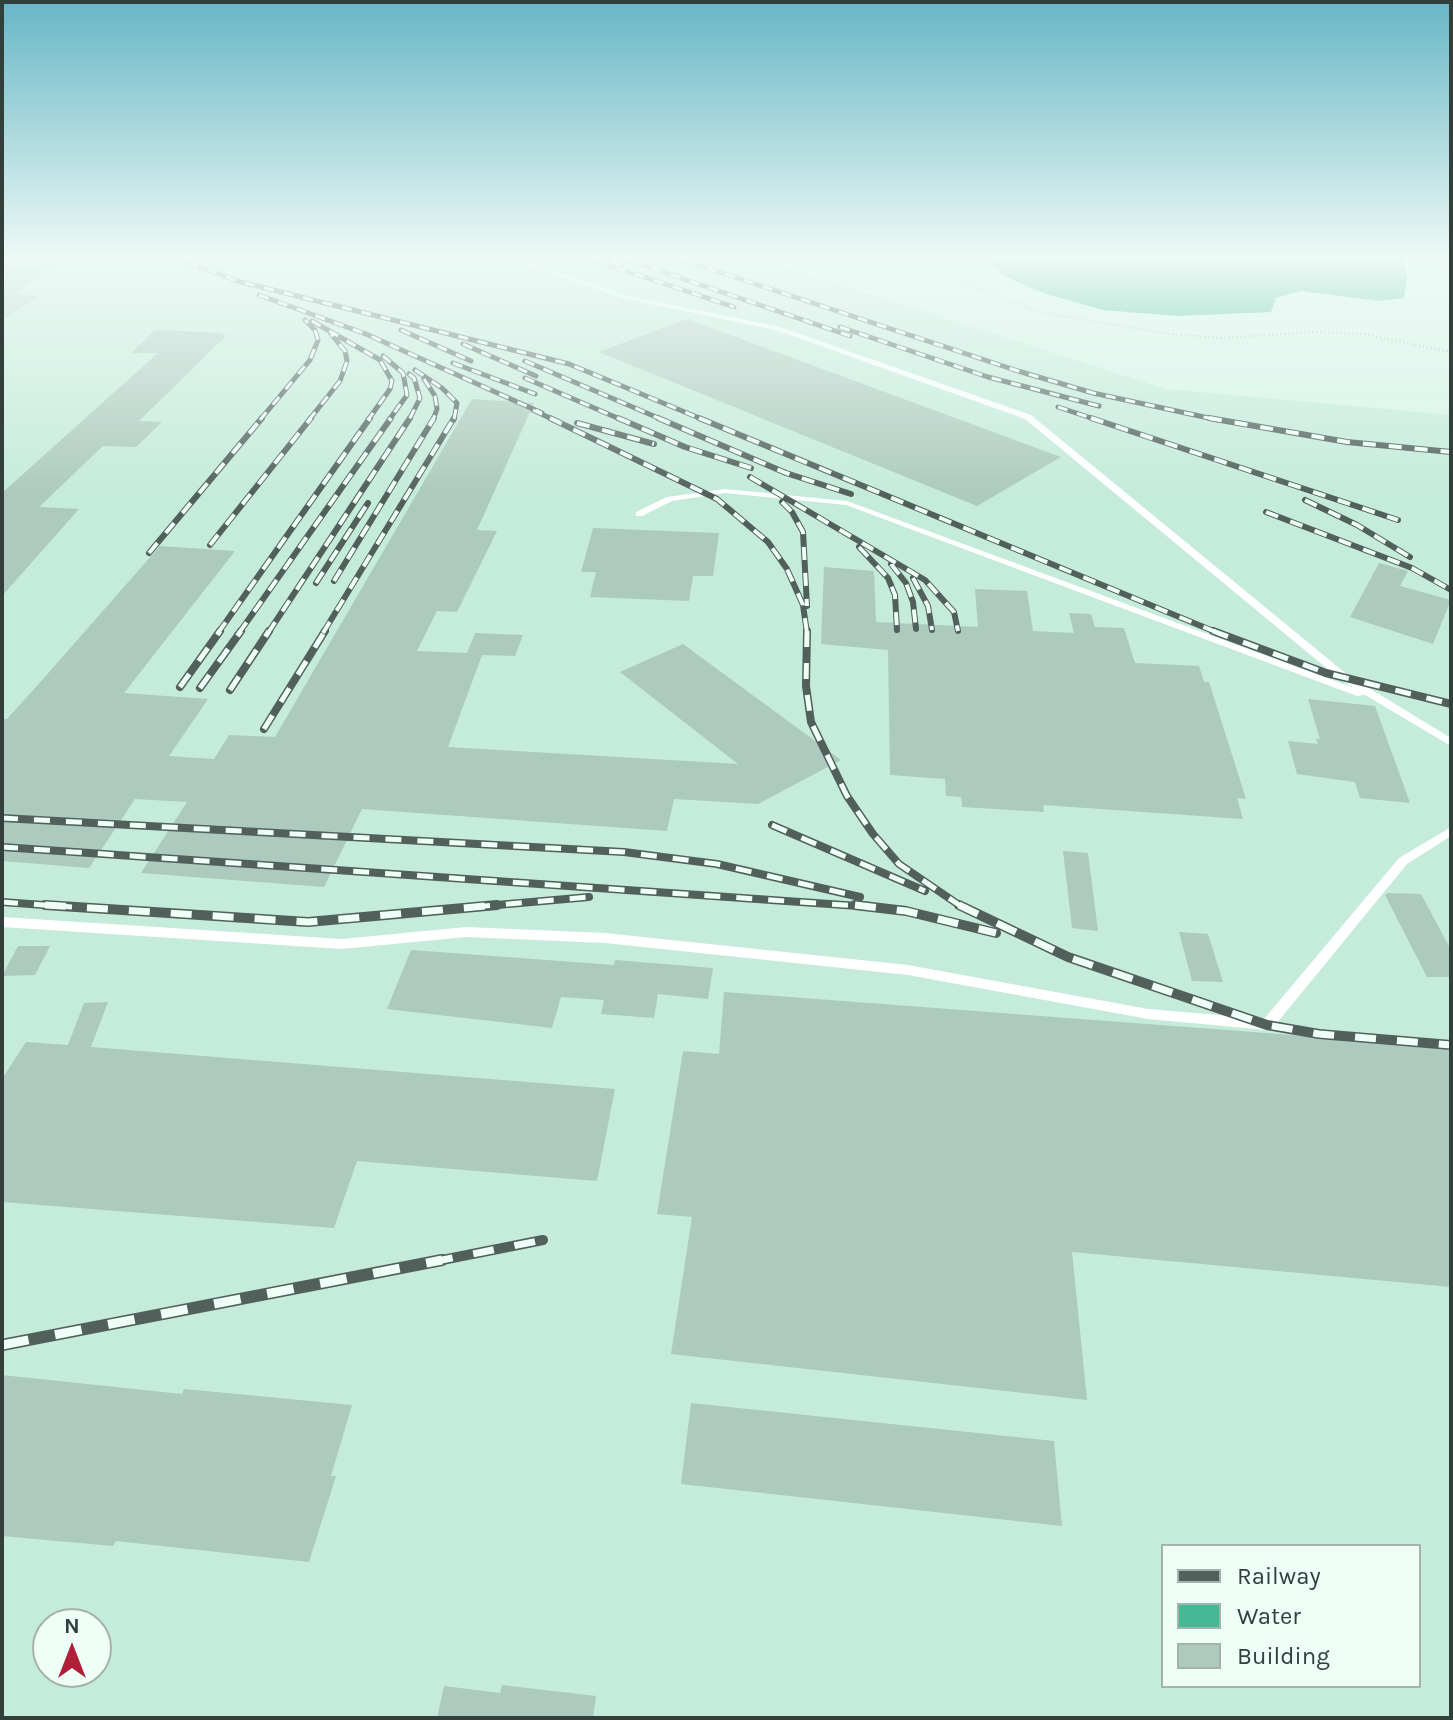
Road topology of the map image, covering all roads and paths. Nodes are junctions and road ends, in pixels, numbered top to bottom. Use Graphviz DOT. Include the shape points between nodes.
graph roads {
  1 [pos="798,335"];
  2 [pos="1185,335"];
  3 [pos="1264,335"];
  4 [pos="1369,335"];
  5 [pos="1451,352"];
  6 [pos="639,514"];
  7 [pos="1387,703"];
  8 [pos="1451,743"];
  9 [pos="1451,831"];
  10 [pos="2,922"];
  1 -- 7 [label="lane" via="1028,417 1345,678"];
  2 -- 3 [label="path"];
  4 -- 5 [label="path"];
  6 -- 7 [label="lane" via="670,499 725,491 847,503"];
  7 -- 8 [label="lane"];
  9 -- 10 [label="lane" via="1403,861 1267,1025 1148,1014 908,970 605,938 466,932 342,944"];
}
